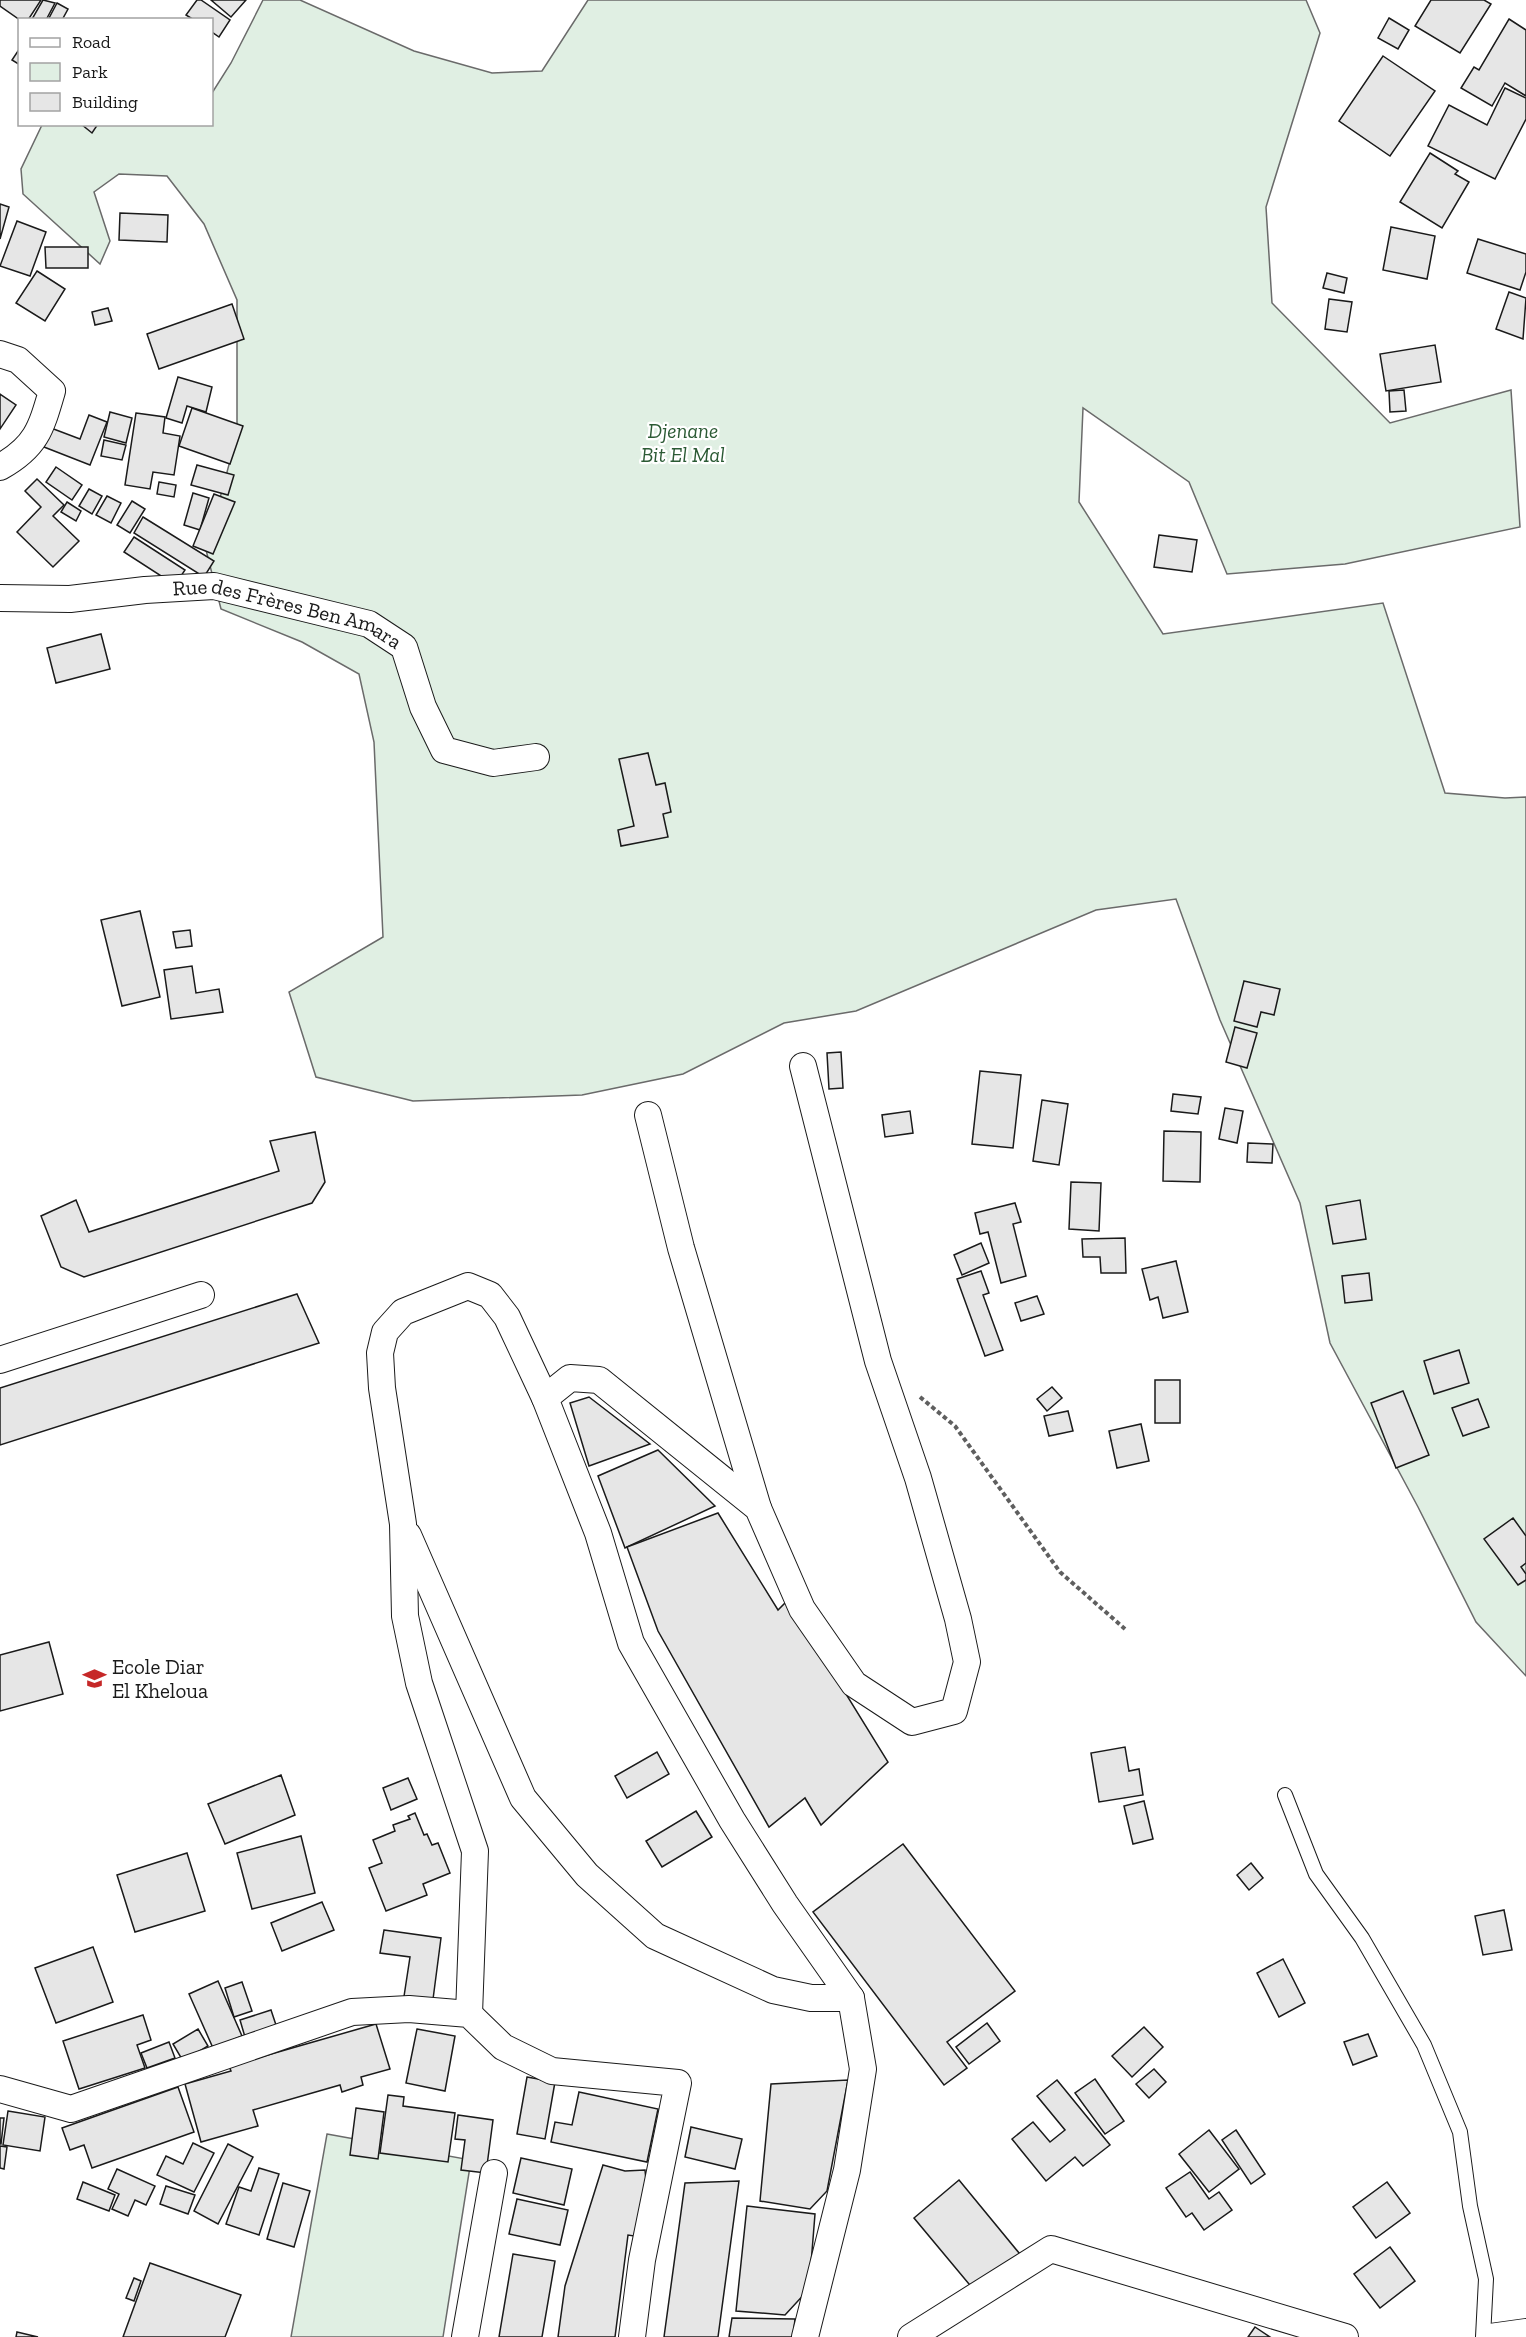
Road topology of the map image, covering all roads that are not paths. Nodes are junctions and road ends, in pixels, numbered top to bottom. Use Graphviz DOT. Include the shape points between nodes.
graph roads {
  1 [pos="0,354"];
  2 [pos="0,467"];
  3 [pos="0,598"];
  4 [pos="536,757"];
  5 [pos="803,1066"];
  6 [pos="648,1115"];
  7 [pos="201,1295"];
  8 [pos="0,1360"];
  9 [pos="545,1398"];
  10 [pos="758,1508"];
  11 [pos="403,1524"];
  12 [pos="1285,1795"];
  13 [pos="851,1998"];
  14 [pos="469,2014"];
  15 [pos="0,2089"];
  16 [pos="494,2173"];
  17 [pos="1526,2332"];
  18 [pos="465,2337"];
  19 [pos="632,2337"];
  20 [pos="805,2337"];
  21 [pos="911,2337"];
  22 [pos="1345,2337"];
  23 [pos="1484,2337"];
  24 [pos="1490,2337"];
  1 -- 2 [label="street" via="18,360 52,391 30,446"];
  3 -- 4 [label="street, Rue des Frères Ben Amara" via="70,599 214,586 369,624 404,647 423,707 444,750 493,763"];
  5 -- 10 [label="street" via="878,1361 918,1478 960,1629 967,1662 954,1711 912,1722 854,1684 802,1609"];
  6 -- 10 [label="street" via="681,1248"];
  7 -- 8 [label="street"];
  9 -- 10 [label="street" via="570,1378 599,1380"];
  9 -- 11 [label="street" via="507,1317 490,1295 468,1286 403,1311 385,1332 380,1353"];
  9 -- 13 [label="street" via="598,1533 631,1642 732,1820"];
  11 -- 13 [label="street" via="523,1798 587,1875 655,1936 773,1990 810,1998"];
  11 -- 14 [label="street" via="405,1616 419,1683 475,1851"];
  12 -- 23 [label="lane" via="1316,1874 1362,1938 1424,2045 1460,2132 1470,2206 1486,2279"];
  13 -- 20 [label="street" via="863,2069 847,2170"];
  14 -- 15 [label="street" via="409,2009 352,2012 70,2109"];
  14 -- 19 [label="street" via="503,2047 552,2071 678,2083 642,2260"];
  16 -- 18 [label="street"];
  17 -- 24 [label="street"];
  21 -- 22 [label="street" via="1051,2249"];
}
